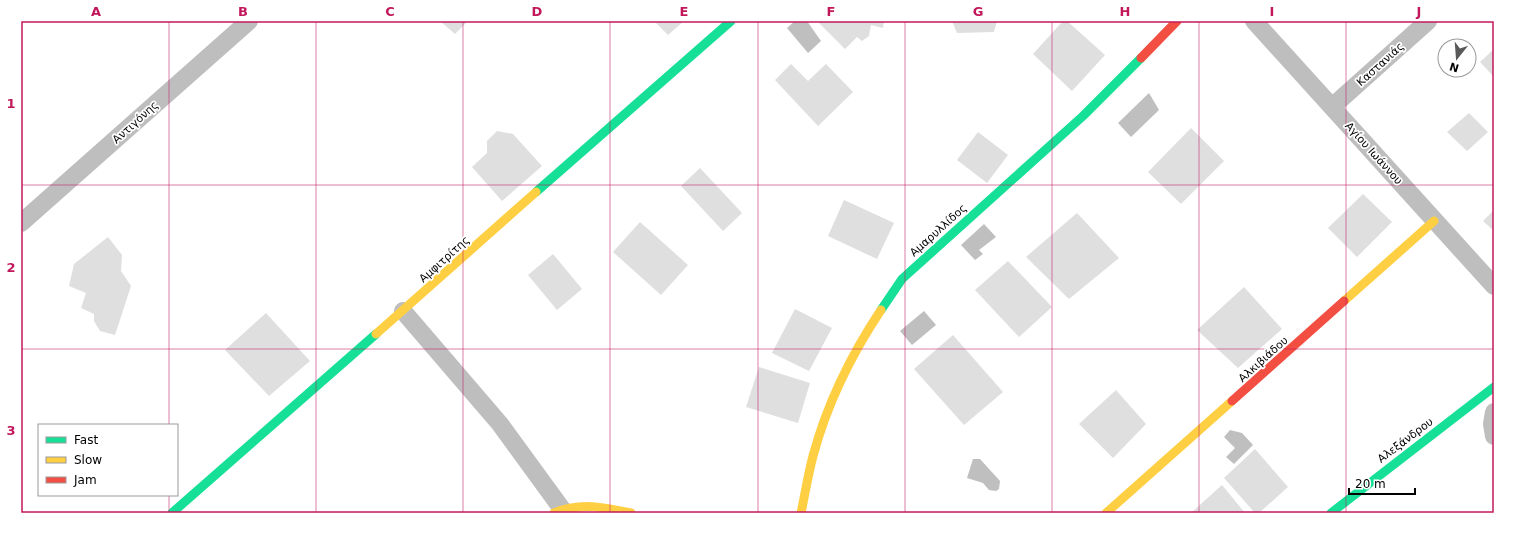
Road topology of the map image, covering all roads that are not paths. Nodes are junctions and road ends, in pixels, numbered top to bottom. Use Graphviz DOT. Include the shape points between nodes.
graph roads {
  1 [pos="249,21"];
  2 [pos="731,21"];
  3 [pos="1177,21"];
  4 [pos="1254,21"];
  5 [pos="1428,21"];
  6 [pos="1333,106"];
  7 [pos="1434,221"];
  8 [pos="21,223"];
  9 [pos="1494,286"];
  10 [pos="404,311"];
  11 [pos="1494,387"];
  12 [pos="1494,412"];
  13 [pos="1494,436"];
  14 [pos="558,511"];
  15 [pos="172,513"];
  16 [pos="631,513"];
  17 [pos="801,513"];
  18 [pos="1106,513"];
  19 [pos="1331,513"];
  1 -- 8 [label="street, Αντιγόνης"];
  2 -- 10 [label="street, Αμφιτρίτης"];
  3 -- 17 [label="street, Αμαρυλλίδος" via="1082,116 902,279 860,344 830,408 816,447"];
  4 -- 6 [label="street, Αγίου Ιωάννου"];
  5 -- 6 [label="street, Καστανιάς"];
  6 -- 7 [label="street, Αγίου Ιωάννου"];
  7 -- 9 [label="street, Αγίου Ιωάννου"];
  7 -- 18 [label="street, Αλκιβιάδου"];
  10 -- 14 [label="street" via="500,424"];
  10 -- 15 [label="street, Αμφιτρίτης"];
  11 -- 19 [label="street, Αλεξάνδρου"];
  12 -- 13 [label="street"];
  14 -- 16 [label="street" via="585,505"];
}
